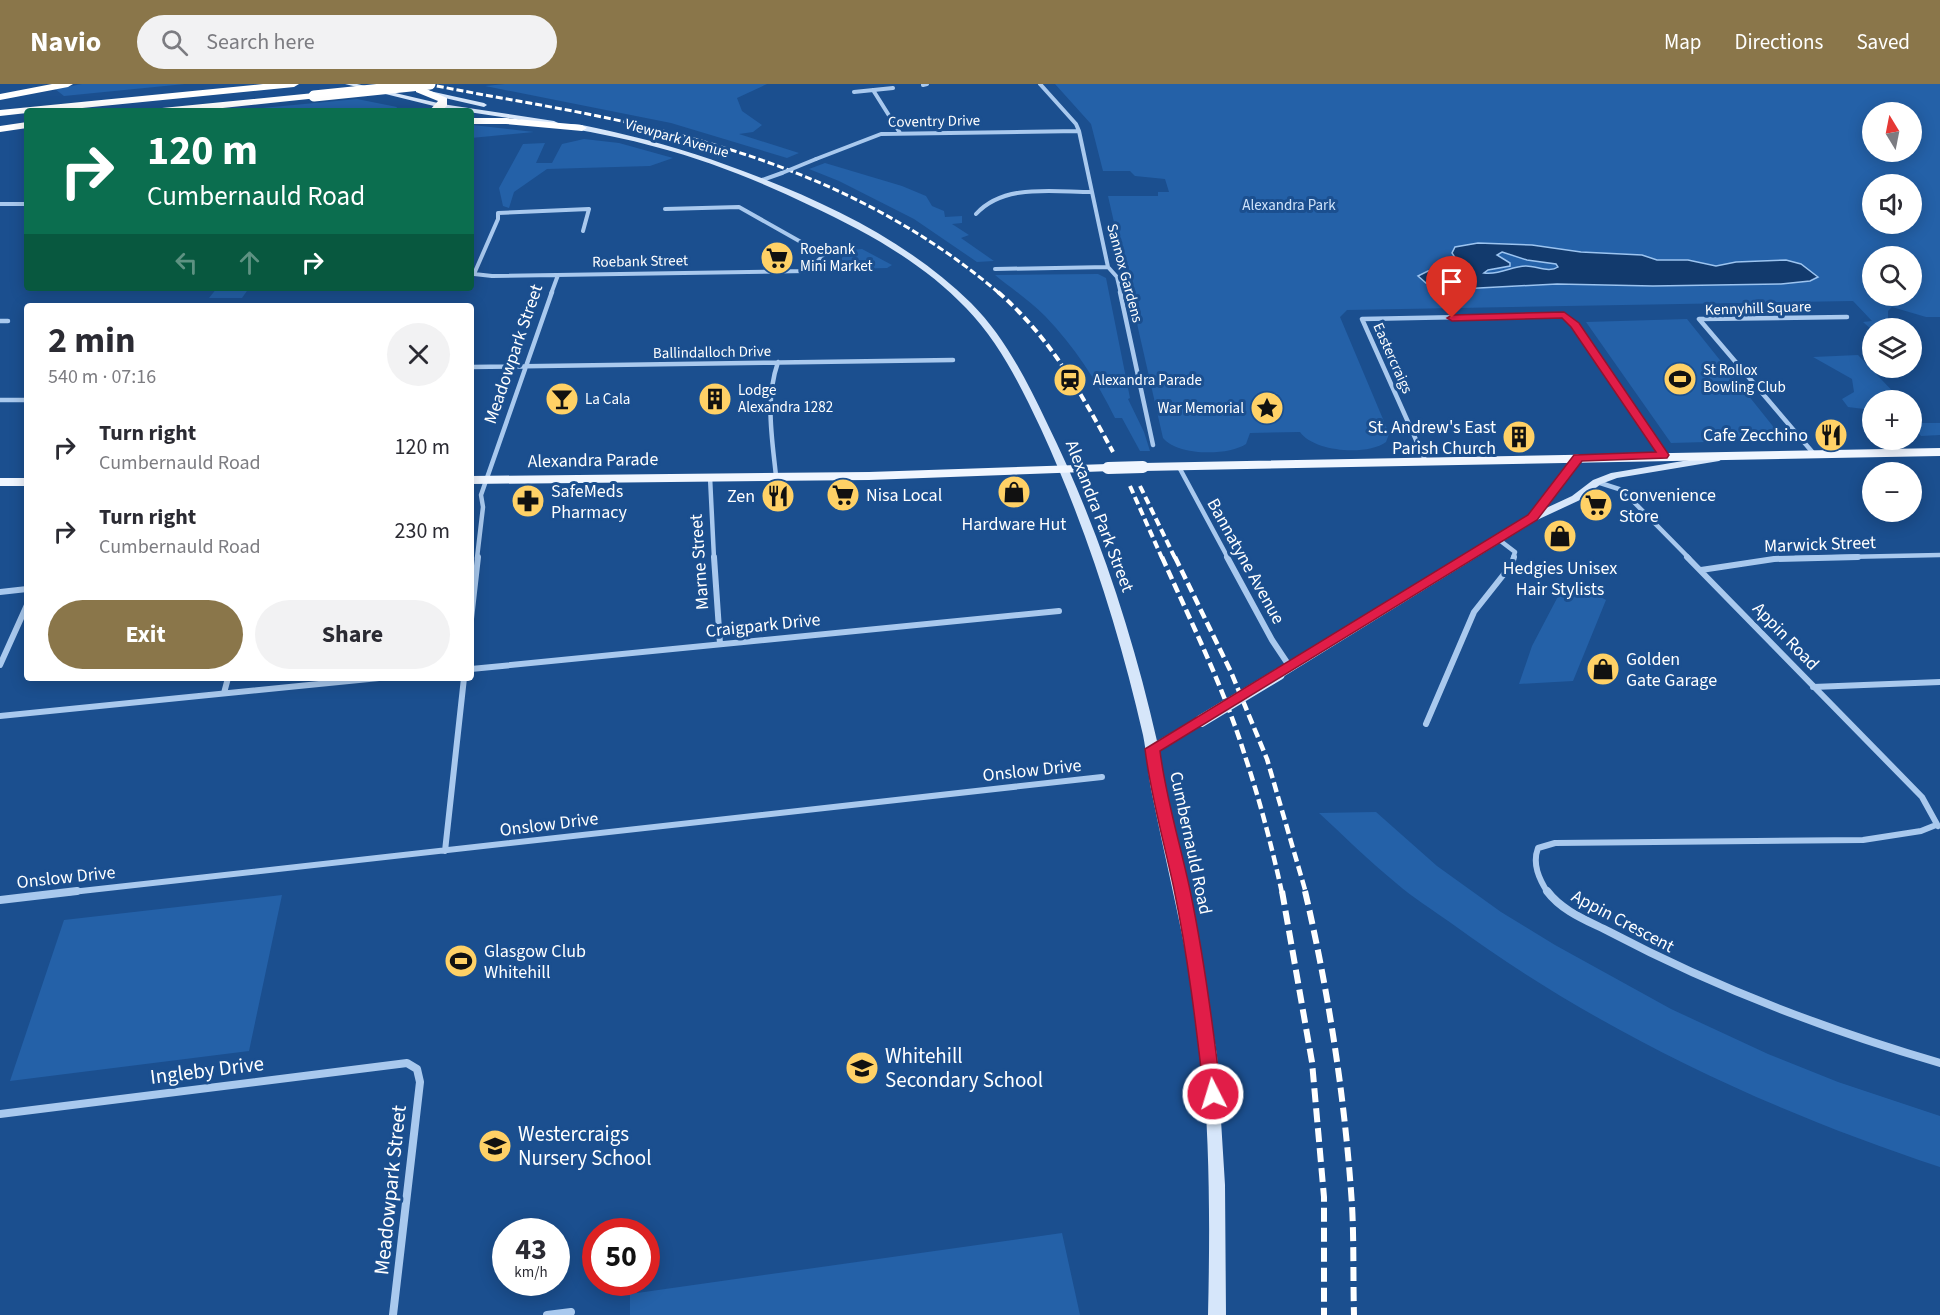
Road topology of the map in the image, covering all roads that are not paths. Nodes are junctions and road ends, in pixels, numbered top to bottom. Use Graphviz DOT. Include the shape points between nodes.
graph roads {
  1 [pos="68,84"];
  2 [pos="289,84"];
  3 [pos="348,84"];
  4 [pos="394,84"];
  5 [pos="430,84"];
  6 [pos="927,84"];
  7 [pos="1040,84"];
  8 [pos="923,85"];
  9 [pos="894,88"];
  10 [pos="420,90"];
  11 [pos="873,90"];
  12 [pos="854,92"];
  13 [pos="0,97"];
  14 [pos="50,108"];
  15 [pos="192,108"];
  16 [pos="434,108"];
  17 [pos="439,108"];
  18 [pos="24,111"];
  19 [pos="0,113"];
  20 [pos="474,114"];
  21 [pos="474,121"];
  22 [pos="24,125"];
  23 [pos="582,128"];
  24 [pos="0,129"];
  25 [pos="1079,131"];
  26 [pos="900,133"];
  27 [pos="24,136"];
  28 [pos="0,139"];
  29 [pos="762,180"];
  30 [pos="1092,192"];
  31 [pos="0,204"];
  32 [pos="24,204"];
  33 [pos="665,209"];
  34 [pos="976,214"];
  35 [pos="583,231"];
  36 [pos="1108,267"];
  37 [pos="995,269"];
  38 [pos="558,275"];
  39 [pos="1847,317"];
  40 [pos="0,321"];
  41 [pos="8,321"];
  42 [pos="953,360"];
  43 [pos="778,363"];
  44 [pos="526,366"];
  45 [pos="474,367"];
  46 [pos="0,400"];
  47 [pos="24,400"];
  48 [pos="1153,445"];
  49 [pos="1940,452"];
  50 [pos="1814,454"];
  51 [pos="1663,455"];
  52 [pos="1741,455"];
  53 [pos="1578,458"];
  54 [pos="1425,460"];
  55 [pos="1179,467"];
  56 [pos="1065,470"];
  57 [pos="776,476"];
  58 [pos="710,477"];
  59 [pos="474,480"];
  60 [pos="487,480"];
  61 [pos="0,482"];
  62 [pos="24,482"];
  63 [pos="1598,482"];
  64 [pos="1533,518"];
  65 [pos="1498,539"];
  66 [pos="1940,555"];
  67 [pos="1701,570"];
  68 [pos="24,589"];
  69 [pos="0,591"];
  70 [pos="474,591"];
  71 [pos="1059,611"];
  72 [pos="24,612"];
  73 [pos="720,644"];
  74 [pos="0,665"];
  75 [pos="1290,667"];
  76 [pos="474,669"];
  77 [pos="227,681"];
  78 [pos="348,681"];
  79 [pos="464,681"];
  80 [pos="1940,682"];
  81 [pos="1813,687"];
  82 [pos="224,693"];
  83 [pos="0,716"];
  84 [pos="1426,724"];
  85 [pos="1152,749"];
  86 [pos="1102,777"];
  87 [pos="1938,826"];
  88 [pos="445,851"];
  89 [pos="0,900"];
  90 [pos="1940,1063"];
  91 [pos="417,1069"];
  92 [pos="0,1114"];
  93 [pos="571,1312"];
  94 [pos="393,1315"];
  95 [pos="548,1315"];
  96 [pos="1217,1315"];
  1 -- 13 [label="highway"];
  2 -- 14 [label="highway"];
  3 -- 16 [label="street, Viewpark Avenue"];
  4 -- 10 [label="street, Viewpark Avenue"];
  5 -- 15 [label="highway, bridge"];
  6 -- 8 [label="street"];
  7 -- 25 [label="street, Sannox Gardens"];
  9 -- 11 [label="street"];
  10 -- 17 [label="highway" via="443,100"];
  10 -- 23 [label="street, Viewpark Avenue"];
  11 -- 12 [label="street"];
  11 -- 26 [label="street"];
  18 -- 19 [label="highway"];
  20 -- 23 [label="street, Viewpark Avenue"];
  21 -- 23 [label="highway"];
  22 -- 24 [label="highway"];
  23 -- 29 [label="street, Viewpark Avenue" via="689,153"];
  25 -- 26 [label="street, Coventry Drive"];
  25 -- 30 [label="street, Sannox Gardens"];
  26 -- 29 [label="street, Coventry Drive, bridge" via="874,135"];
  27 -- 28 [label="highway"];
  29 -- 56 [label="street, Alexandra Park Street" via="890,243 931,271 971,308 1006,356"];
  30 -- 34 [label="street" via="1001,196 980,206"];
  30 -- 36 [label="street, Sannox Gardens"];
  31 -- 32 [label="street"];
  33 -- 38 [label="street, Roebank Street" via="739,207 824,255 807,271"];
  35 -- 38 [label="street, Roebank Street" via="589,209 498,213 474,274"];
  36 -- 37 [label="street"];
  36 -- 48 [label="street, Sannox Gardens" via="1117,277"];
  38 -- 44 [label="street, Meadowpark Street"];
  39 -- 50 [label="street, Kennyhill Square" via="1698,319"];
  40 -- 41 [label="street"];
  42 -- 43 [label="street, Ballindalloch Drive"];
  43 -- 44 [label="street, Ballindalloch Drive"];
  43 -- 57 [label="street" via="771,379"];
  44 -- 45 [label="street, Ballindalloch Drive"];
  44 -- 60 [label="street, Meadowpark Street"];
  46 -- 47 [label="street"];
  49 -- 50 [label="main road"];
  50 -- 52 [label="main road"];
  51 -- 52 [label="main road"];
  51 -- 53 [label="main road"];
  51 -- 54 [label="street, Eastercraigs" via="1575,325 1564,315 1362,319"];
  52 -- 63 [label="street" via="1615,475"];
  53 -- 54 [label="main road, Alexandra Parade"];
  53 -- 64 [label="street"];
  54 -- 55 [label="main road, Alexandra Parade"];
  55 -- 56 [label="main road, Alexandra Parade, bridge"];
  55 -- 75 [label="street, Bannatyne Avenue"];
  56 -- 57 [label="main road, Alexandra Parade"];
  56 -- 85 [label="street, Alexandra Park Street" via="1116,606"];
  57 -- 58 [label="main road, Alexandra Parade"];
  58 -- 60 [label="main road, Alexandra Parade"];
  58 -- 73 [label="street, Marne Street"];
  59 -- 60 [label="main road, Alexandra Parade"];
  60 -- 70 [label="street, Meadowpark Street" via="481,495"];
  61 -- 62 [label="main road"];
  63 -- 64 [label="street" via="1576,498"];
  63 -- 67 [label="street, Appin Road" via="1622,490"];
  64 -- 65 [label="street"];
  65 -- 75 [label="street"];
  65 -- 84 [label="street" via="1515,552 1512,564 1474,612"];
  66 -- 67 [label="street, Marwick Street" via="1774,560"];
  67 -- 81 [label="street, Appin Road"];
  68 -- 69 [label="street"];
  71 -- 73 [label="street, Craigpark Drive"];
  72 -- 74 [label="street"];
  73 -- 76 [label="street, Craigpark Drive"];
  75 -- 85 [label="street, bridge"];
  77 -- 82 [label="street"];
  78 -- 82 [label="street"];
  79 -- 88 [label="street"];
  80 -- 81 [label="street"];
  81 -- 87 [label="street, Appin Road" via="1922,797"];
  82 -- 83 [label="street"];
  85 -- 96 [label="street, Cumbernauld Road" via="1198,971 1209,1050 1220,1218"];
  86 -- 88 [label="street, Onslow Drive"];
  87 -- 90 [label="street, Appin Crescent" via="1863,840 1555,843 1538,848 1535,862 1545,888 1558,904 1655,957 1767,1006 1863,1041"];
  88 -- 89 [label="street, Onslow Drive"];
  91 -- 92 [label="street, Ingleby Drive" via="407,1063"];
  91 -- 94 [label="street, Meadowpark Street" via="420,1082"];
  93 -- 95 [label="street"];
}
